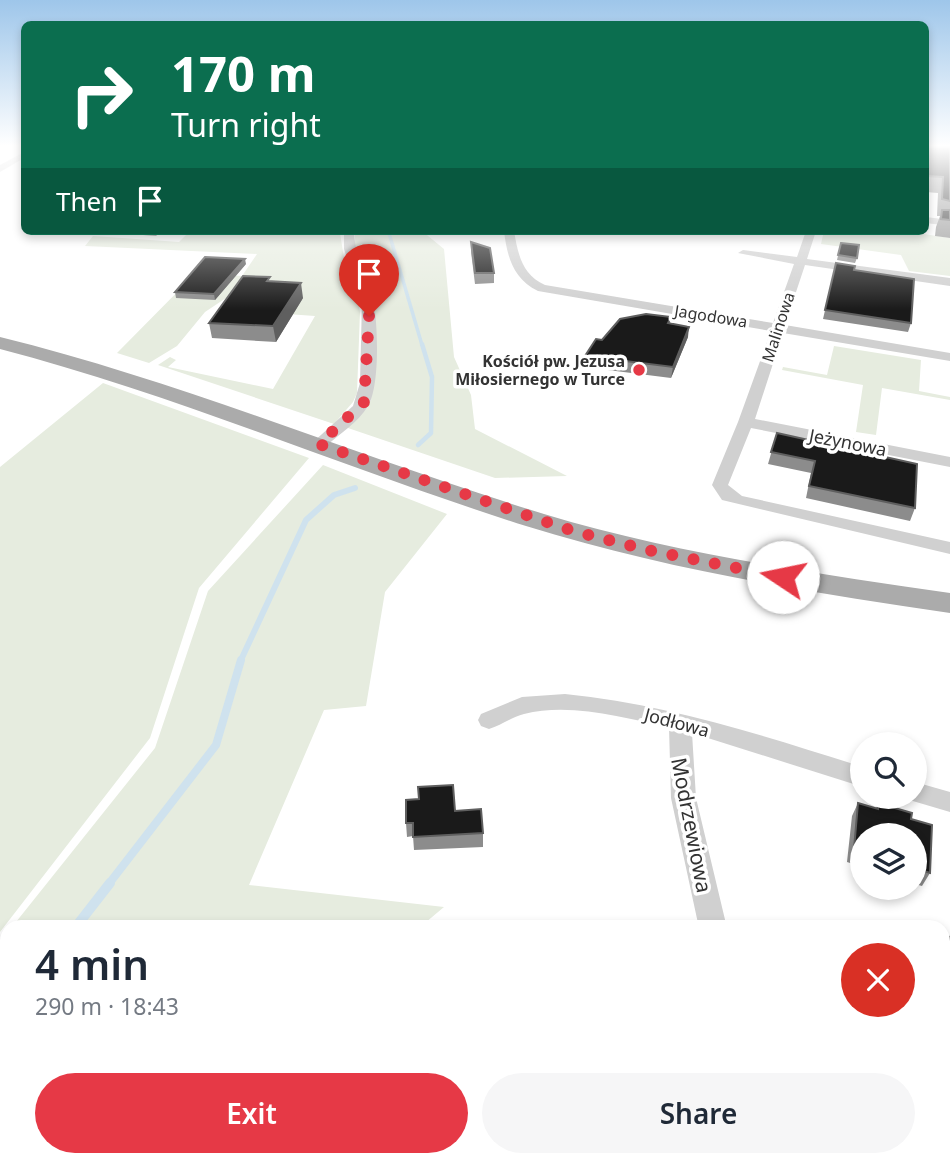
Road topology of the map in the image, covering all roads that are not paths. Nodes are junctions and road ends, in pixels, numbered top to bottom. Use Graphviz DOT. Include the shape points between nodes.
graph roads {
  1 [pos="929,220"];
  2 [pos="950,223"];
  3 [pos="349,235"];
  4 [pos="510,235"];
  5 [pos="809,235"];
  6 [pos="743,253"];
  7 [pos="799,261"];
  8 [pos="950,282"];
  9 [pos="777,330"];
  10 [pos="0,343"];
  11 [pos="950,357"];
  12 [pos="746,422"];
  13 [pos="319,444"];
  14 [pos="950,462"];
  15 [pos="950,548"];
  16 [pos="809,582"];
  17 [pos="950,603"];
  18 [pos="950,620"];
  19 [pos="489,720"];
  20 [pos="681,722"];
  21 [pos="850,773"];
  22 [pos="927,795"];
  23 [pos="950,802"];
  24 [pos="711,920"];
  1 -- 2 [label="street"];
  3 -- 13 [label="street" via="352,265 366,290 369,316 366,389 359,408"];
  4 -- 9 [label="street, Jagodowa" via="520,274 530,284"];
  5 -- 7 [label="street, Malinowa"];
  6 -- 7 [label="street"];
  7 -- 8 [label="street"];
  7 -- 9 [label="street, Malinowa"];
  9 -- 11 [label="street, Jagodowa"];
  9 -- 12 [label="street, Malinowa"];
  10 -- 13 [label="main road" via="132,378"];
  12 -- 14 [label="street, Jeżynowa"];
  12 -- 15 [label="street, Malinowa" via="720,485 728,496"];
  13 -- 16 [label="main road" via="573,531"];
  16 -- 17 [label="main road"];
  16 -- 18 [label="main road"];
  19 -- 20 [label="street, Jodłowa" via="502,710 545,702 612,706"];
  20 -- 21 [label="street, Jodłowa"];
  20 -- 24 [label="street, Modrzewiowa" via="677,748 681,778"];
  22 -- 23 [label="street"];
}
